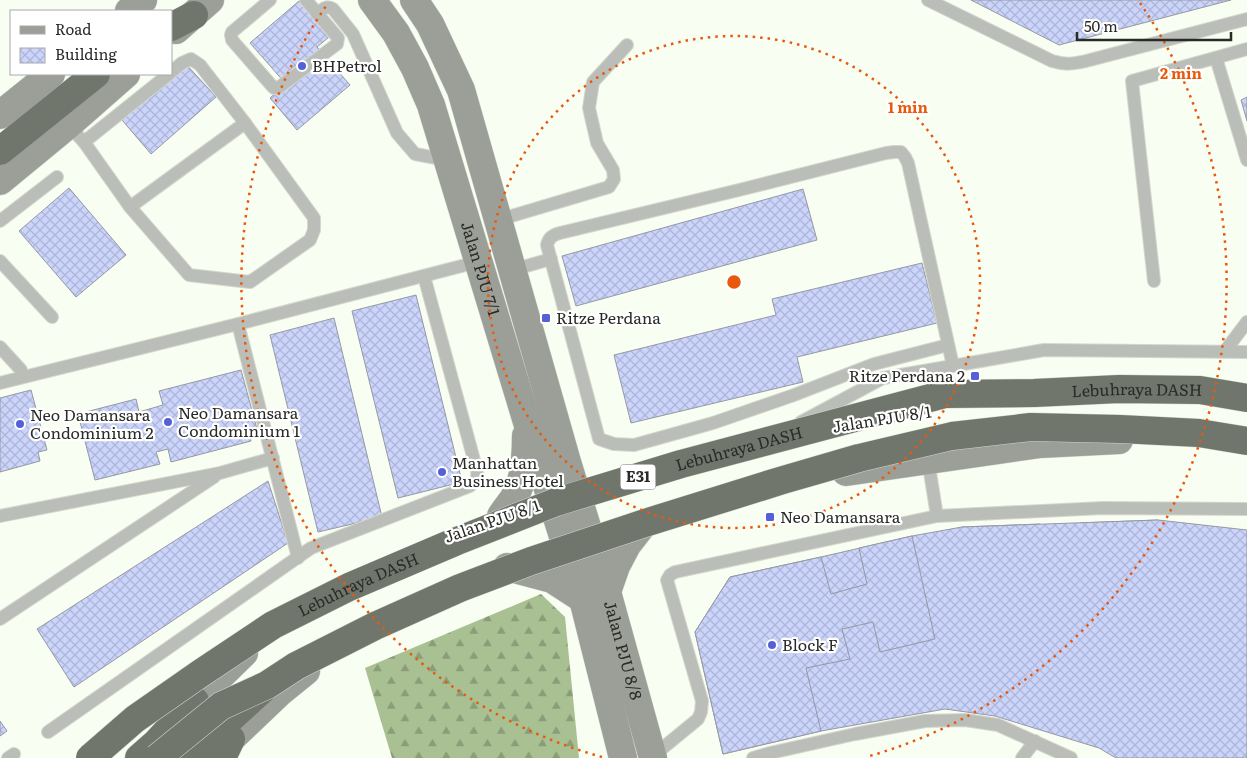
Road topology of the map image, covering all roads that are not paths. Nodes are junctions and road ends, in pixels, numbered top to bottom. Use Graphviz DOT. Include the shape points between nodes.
graph roads {
  1 [pos="143,0"];
  2 [pos="270,0"];
  3 [pos="306,0"];
  4 [pos="372,0"];
  5 [pos="414,0"];
  6 [pos="928,0"];
  7 [pos="255,5"];
  8 [pos="130,10"];
  9 [pos="192,14"];
  10 [pos="317,14"];
  11 [pos="1247,19"];
  12 [pos="172,34"];
  13 [pos="627,45"];
  14 [pos="1247,49"];
  15 [pos="1216,58"];
  16 [pos="172,71"];
  17 [pos="50,75"];
  18 [pos="95,75"];
  19 [pos="125,75"];
  20 [pos="167,75"];
  21 [pos="0,115"];
  22 [pos="245,123"];
  23 [pos="76,133"];
  24 [pos="0,151"];
  25 [pos="447,160"];
  26 [pos="1247,160"];
  27 [pos="57,177"];
  28 [pos="0,181"];
  29 [pos="130,207"];
  30 [pos="498,220"];
  31 [pos="0,221"];
  32 [pos="551,260"];
  33 [pos="0,261"];
  34 [pos="477,262"];
  35 [pos="512,270"];
  36 [pos="424,276"];
  37 [pos="1154,282"];
  38 [pos="52,317"];
  39 [pos="1247,322"];
  40 [pos="238,324"];
  41 [pos="948,345"];
  42 [pos="0,347"];
  43 [pos="922,350"];
  44 [pos="1226,351"];
  45 [pos="1247,352"];
  46 [pos="66,359"];
  47 [pos="952,366"];
  48 [pos="21,370"];
  49 [pos="928,370"];
  50 [pos="0,375"];
  51 [pos="0,383"];
  52 [pos="1247,399"];
  53 [pos="525,418"];
  54 [pos="779,434"];
  55 [pos="1247,435"];
  56 [pos="1247,441"];
  57 [pos="272,458"];
  58 [pos="928,460"];
  59 [pos="220,473"];
  60 [pos="564,497"];
  61 [pos="1247,509"];
  62 [pos="0,516"];
  63 [pos="501,516"];
  64 [pos="937,516"];
  65 [pos="641,527"];
  66 [pos="580,546"];
  67 [pos="298,558"];
  68 [pos="507,567"];
  69 [pos="595,596"];
  70 [pos="0,619"];
  71 [pos="267,685"];
  72 [pos="195,701"];
  73 [pos="48,732"];
  74 [pos="1035,741"];
  75 [pos="227,749"];
  76 [pos="653,757"];
  77 [pos="90,758"];
  78 [pos="138,758"];
  79 [pos="157,758"];
  80 [pos="163,758"];
  81 [pos="187,758"];
  82 [pos="212,758"];
  83 [pos="623,758"];
  84 [pos="753,758"];
  85 [pos="1022,758"];
  86 [pos="1071,758"];
  1 -- 8 [label="main road"];
  2 -- 7 [label="lane"];
  3 -- 10 [label="lane"];
  4 -- 25 [label="main road, Jalan PJU 7/1" via="396,33 415,68 431,105"];
  5 -- 30 [label="main road, Jalan PJU 7/1" via="430,24 461,90"];
  6 -- 11 [label="lane" via="1063,64 1086,61"];
  7 -- 10 [label="lane" via="232,32 232,40 274,88 337,44 338,38"];
  9 -- 12 [label="main road"];
  10 -- 25 [label="lane" via="326,7 333,9 353,34 396,132 415,154"];
  13 -- 30 [label="lane" via="593,82 589,108 597,143 613,170 614,179 609,187"];
  14 -- 15 [label="lane"];
  15 -- 26 [label="lane"];
  15 -- 37 [label="lane" via="1132,80"];
  16 -- 22 [label="lane" via="191,58"];
  17 -- 21 [label="main road"];
  18 -- 24 [label="highway"];
  19 -- 23 [label="main road"];
  20 -- 23 [label="lane"];
  22 -- 29 [label="lane"];
  22 -- 29 [label="lane" via="314,218 310,240 250,282 189,275"];
  23 -- 28 [label="main road"];
  23 -- 29 [label="lane"];
  25 -- 34 [label="main road, Jalan PJU 7/1"];
  27 -- 31 [label="lane"];
  30 -- 35 [label="main road, Jalan PJU 7/1"];
  32 -- 35 [label="lane"];
  32 -- 41 [label="lane" via="548,240 560,233 901,152 908,163"];
  32 -- 43 [label="lane" via="599,439 614,444 634,444 713,423 874,364"];
  33 -- 38 [label="lane"];
  34 -- 36 [label="lane"];
  34 -- 53 [label="main road, Jalan PJU 7/1"];
  35 -- 60 [label="main road, Jalan PJU 7/1"];
  36 -- 40 [label="lane"];
  36 -- 67 [label="lane" via="478,477 470,486 311,548"];
  39 -- 44 [label="lane"];
  40 -- 51 [label="lane"];
  40 -- 57 [label="lane"];
  41 -- 43 [label="lane"];
  41 -- 47 [label="lane"];
  42 -- 48 [label="lane"];
  43 -- 49 [label="lane"];
  44 -- 45 [label="lane"];
  44 -- 47 [label="lane" via="1044,350"];
  46 -- 48 [label="lane"];
  47 -- 49 [label="lane"];
  48 -- 50 [label="lane"];
  49 -- 54 [label="lane" via="883,378"];
  52 -- 54 [label="main road, Jalan PJU 8/1" via="1179,392 991,401"];
  52 -- 77 [label="highway, Lebuhraya DASH / E31, bridge" via="1200,390 945,394 682,464 556,502 367,580 273,625 135,719"];
  53 -- 60 [label="main road, Jalan PJU 7/1"];
  53 -- 63 [label="main road" via="526,453 522,475 516,495"];
  54 -- 60 [label="main road, Jalan PJU 8/1"];
  55 -- 58 [label="main road" via="1040,444"];
  56 -- 71 [label="highway, bridge" via="1199,433 1031,427 952,436 860,458 530,561 375,626 296,666"];
  57 -- 59 [label="lane"];
  57 -- 67 [label="lane"];
  58 -- 64 [label="lane"];
  58 -- 65 [label="main road" via="803,478"];
  59 -- 62 [label="lane"];
  59 -- 70 [label="lane"];
  60 -- 63 [label="main road, Jalan PJU 8/1"];
  60 -- 66 [label="main road, Jalan PJU 7/1"];
  61 -- 64 [label="lane" via="1102,508"];
  63 -- 72 [label="main road, Jalan PJU 8/1" via="420,547 338,585 252,645"];
  64 -- 76 [label="lane" via="670,575 667,580 702,701 701,712 698,719"];
  65 -- 66 [label="main road"];
  65 -- 69 [label="main road"];
  66 -- 68 [label="main road"];
  66 -- 69 [label="main road, Jalan PJU 8/8"];
  67 -- 73 [label="lane"];
  68 -- 69 [label="main road" via="552,579"];
  68 -- 75 [label="main road" via="435,594 331,649 280,692"];
  69 -- 76 [label="main road, Jalan PJU 8/8"];
  69 -- 83 [label="main road, Jalan PJU 8/8"];
  71 -- 79 [label="highway, bridge" via="221,706"];
  71 -- 81 [label="highway"];
  72 -- 78 [label="highway"];
  72 -- 80 [label="main road, Jalan PJU 8/1"];
  74 -- 84 [label="lane" via="998,725 965,720 925,721"];
  74 -- 85 [label="lane"];
  74 -- 86 [label="lane"];
  75 -- 82 [label="main road"];
}
